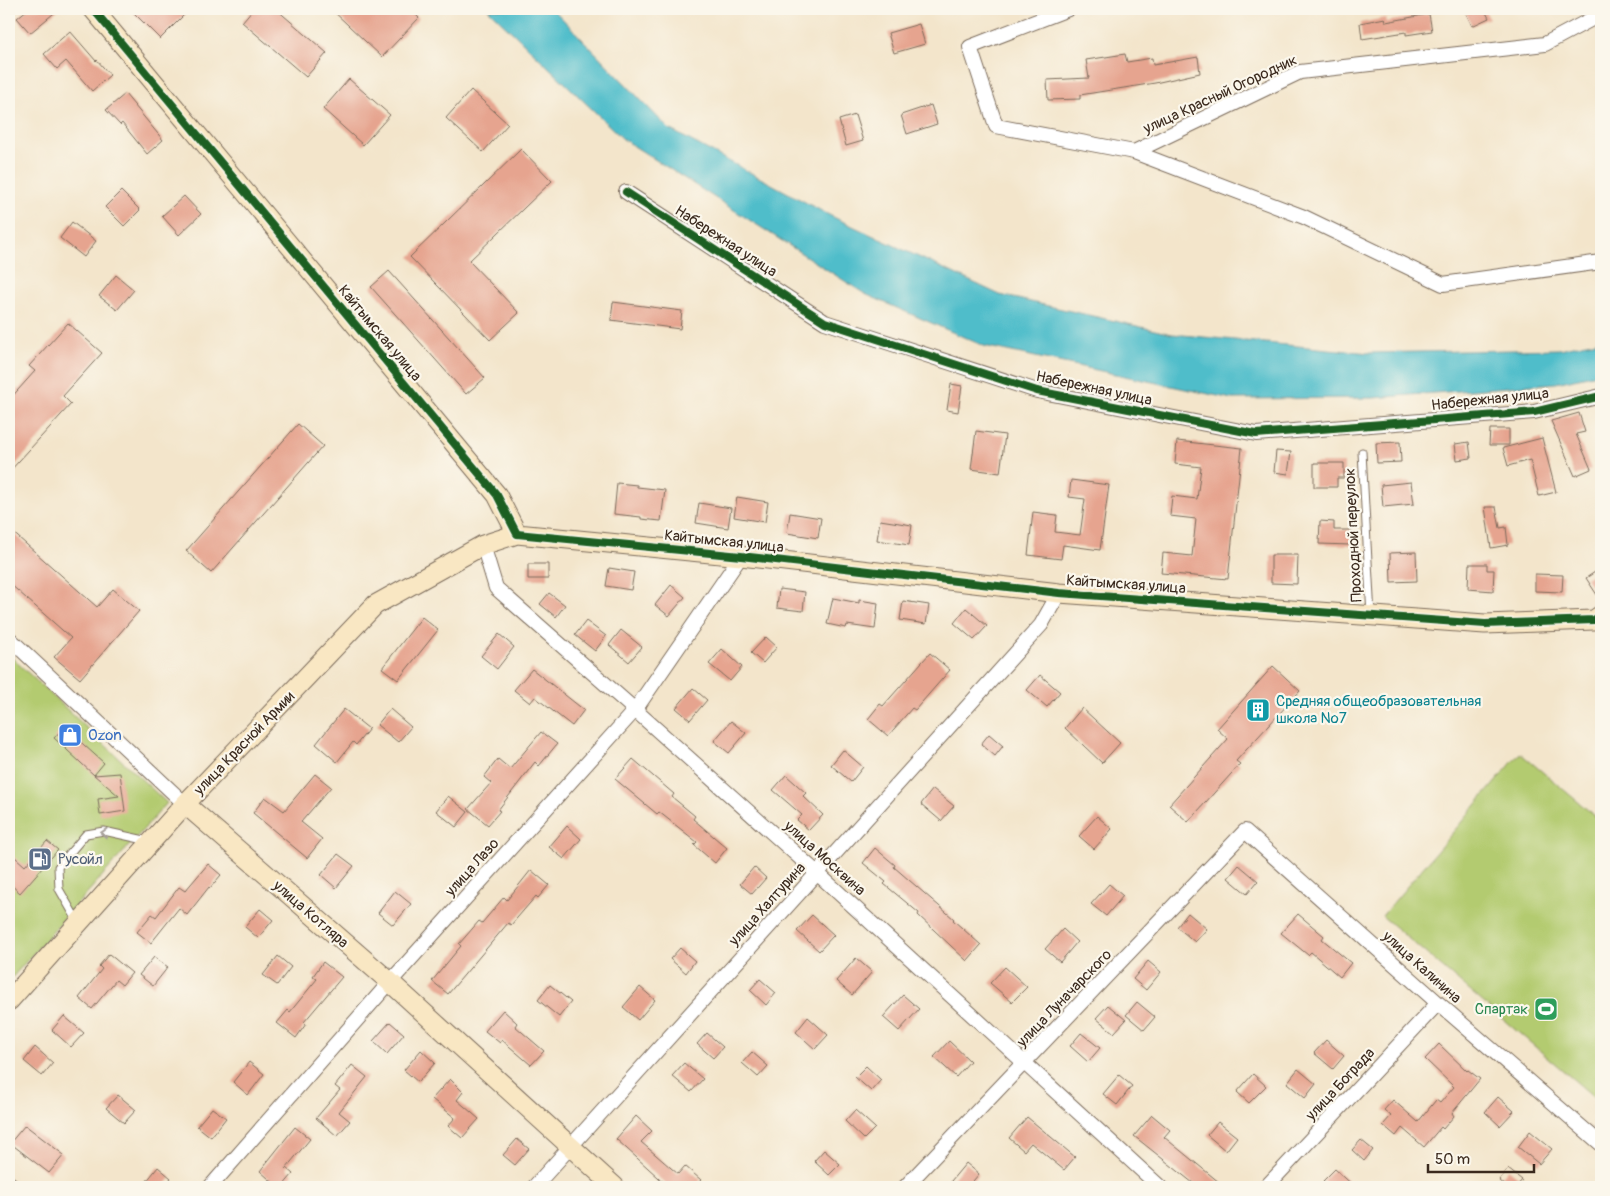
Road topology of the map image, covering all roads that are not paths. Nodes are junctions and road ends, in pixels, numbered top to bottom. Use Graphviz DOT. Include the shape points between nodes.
graph roads {
  1 [pos="93,9"];
  2 [pos="1068,9"];
  3 [pos="1601,14"];
  4 [pos="1134,152"];
  5 [pos="626,192"];
  6 [pos="1601,262"];
  7 [pos="1601,396"];
  8 [pos="1362,452"];
  9 [pos="517,534"];
  10 [pos="484,545"];
  11 [pos="741,556"];
  12 [pos="1058,593"];
  13 [pos="1371,616"];
  14 [pos="1599,620"];
  15 [pos="9,638"];
  16 [pos="635,710"];
  17 [pos="185,804"];
  18 [pos="1245,831"];
  19 [pos="152,842"];
  20 [pos="817,873"];
  21 [pos="78,923"];
  22 [pos="390,982"];
  23 [pos="9,1001"];
  24 [pos="1438,1002"];
  25 [pos="1025,1062"];
  26 [pos="1601,1144"];
  27 [pos="571,1148"];
  28 [pos="9,1183"];
  29 [pos="14,1187"];
  30 [pos="210,1187"];
  31 [pos="534,1187"];
  32 [pos="615,1187"];
  33 [pos="906,1187"];
  34 [pos="1160,1187"];
  35 [pos="1266,1187"];
  1 -- 9 [label="street, Кайтымская улица" via="497,495"];
  2 -- 4 [label="street, улица Красный Огородник" via="970,47 996,126"];
  3 -- 4 [label="street, улица Красный Огородник" via="1545,44 1300,72"];
  4 -- 6 [label="street" via="1304,217 1443,284"];
  5 -- 7 [label="street, Набережная улица" via="825,322 1037,391 1256,434 1534,412"];
  8 -- 13 [label="lane, Проходной переулок"];
  9 -- 10 [label="street, улица Красной Армии"];
  9 -- 11 [label="street, Кайтымская улица"];
  10 -- 16 [label="street, улица Москвина" via="496,588"];
  10 -- 17 [label="street, улица Красной Армии" via="375,605"];
  11 -- 12 [label="street, Кайтымская улица"];
  11 -- 16 [label="street, улица Лазо"];
  12 -- 13 [label="street, Кайтымская улица"];
  12 -- 20 [label="street, улица Халтурина" via="1042,625"];
  13 -- 14 [label="street, Кайтымская улица" via="1485,624"];
  15 -- 17 [label="street, улица Котляра"];
  16 -- 20 [label="street, улица Москвина"];
  16 -- 22 [label="street, улица Лазо"];
  17 -- 19 [label="street, улица Красной Армии"];
  17 -- 22 [label="street, улица Котляра"];
  18 -- 24 [label="street, улица Калинина"];
  18 -- 25 [label="street, улица Луначарского"];
  19 -- 21 [label="street, улица Красной Армии"];
  19 -- 21 [label="lane, one-way" via="104,832 86,834 58,867 59,889"];
  20 -- 25 [label="street, улица Москвина"];
  20 -- 27 [label="street, улица Халтурина"];
  21 -- 23 [label="street, улица Красной Армии"];
  22 -- 27 [label="street, улица Котляра"];
  22 -- 30 [label="street, улица Лазо"];
  24 -- 26 [label="street, улица Калинина"];
  24 -- 35 [label="street, улица Бограда"];
  25 -- 33 [label="street, улица Луначарского"];
  25 -- 34 [label="street, улица Москвина"];
  27 -- 31 [label="street, улица Халтурина"];
  27 -- 32 [label="street, улица Котляра"];
  28 -- 29 [label="street"];
}
